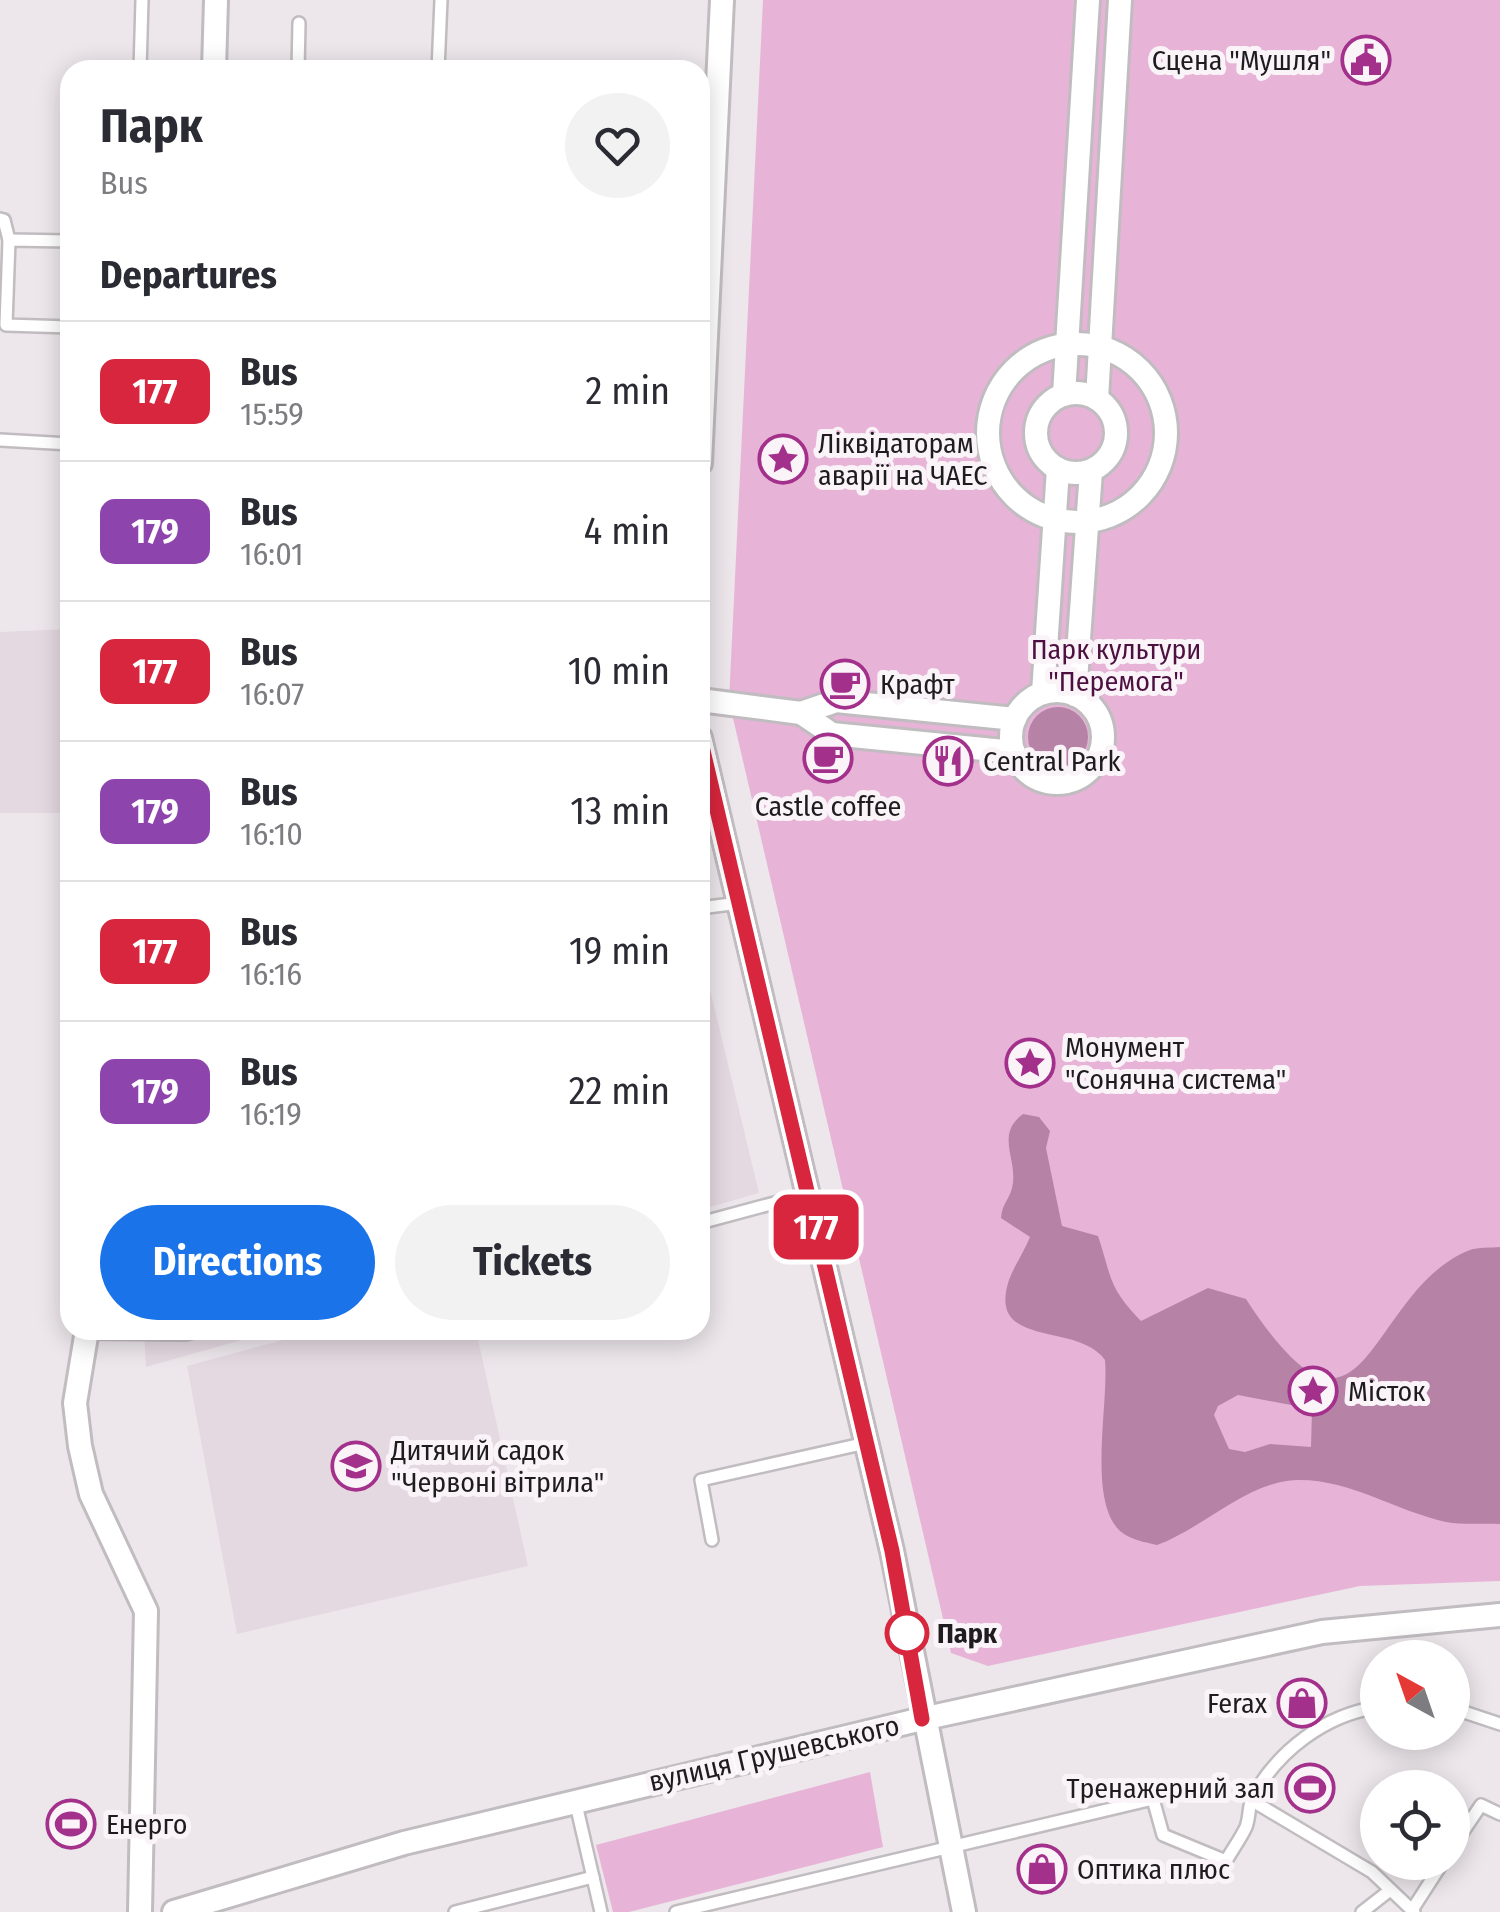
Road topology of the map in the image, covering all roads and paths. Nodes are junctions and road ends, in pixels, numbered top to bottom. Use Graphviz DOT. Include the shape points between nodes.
graph roads {
  1 [pos="142,0"];
  2 [pos="216,0"];
  3 [pos="441,0"];
  4 [pos="722,0"];
  5 [pos="1088,0"];
  6 [pos="1120,0"];
  7 [pos="299,24"];
  8 [pos="140,60"];
  9 [pos="214,60"];
  10 [pos="298,60"];
  11 [pos="438,60"];
  12 [pos="0,220"];
  13 [pos="710,222"];
  14 [pos="9,240"];
  15 [pos="60,242"];
  16 [pos="60,327"];
  17 [pos="1067,344"];
  18 [pos="1100,347"];
  19 [pos="1064,395"];
  20 [pos="1097,399"];
  21 [pos="0,440"];
  22 [pos="60,443"];
  23 [pos="1058,469"];
  24 [pos="1091,471"];
  25 [pos="1055,520"];
  26 [pos="1088,522"];
  27 [pos="1043,694"];
  28 [pos="1074,695"];
  29 [pos="710,701"];
  30 [pos="801,713"];
  31 [pos="1015,718"];
  32 [pos="1014,752"];
  33 [pos="710,780"];
  34 [pos="739,903"];
  35 [pos="710,907"];
  36 [pos="808,1194"];
  37 [pos="710,1219"];
  38 [pos="86,1340"];
  39 [pos="866,1443"];
  40 [pos="712,1540"];
  41 [pos="1500,1614"];
  42 [pos="1360,1710"];
  43 [pos="1470,1714"];
  44 [pos="922,1719"];
  45 [pos="1500,1724"];
  46 [pos="574,1800"];
  47 [pos="1251,1800"];
  48 [pos="1500,1814"];
  49 [pos="1470,1822"];
  50 [pos="948,1847"];
  51 [pos="592,1877"];
  52 [pos="1432,1880"];
  53 [pos="1389,1891"];
  54 [pos="1413,1911"];
  55 [pos="140,1912"];
  56 [pos="174,1912"];
  57 [pos="454,1912"];
  58 [pos="600,1912"];
  59 [pos="676,1912"];
  60 [pos="964,1912"];
  61 [pos="1362,1912"];
  1 -- 8 [label="lane"];
  2 -- 9 [label="street"];
  3 -- 11 [label="lane"];
  4 -- 13 [label="street"];
  5 -- 17 [label="street"];
  6 -- 18 [label="street"];
  7 -- 10 [label="lane"];
  12 -- 14 [label="lane"];
  14 -- 15 [label="lane"];
  14 -- 16 [label="lane" via="6,325"];
  17 -- 18 [label="street"];
  17 -- 19 [label="street"];
  17 -- 25 [label="street" via="1030,357 1008,376 987,430 1004,486"];
  18 -- 20 [label="street"];
  18 -- 26 [label="street" via="1129,360 1151,382 1164,410 1166,442 1158,472 1140,497"];
  19 -- 20 [label="street"];
  19 -- 23 [label="street" via="1045,408 1036,428 1039,449"];
  20 -- 24 [label="street" via="1113,416 1117,434 1109,458"];
  21 -- 22 [label="lane"];
  23 -- 24 [label="street"];
  23 -- 25 [label="street"];
  24 -- 26 [label="street"];
  25 -- 26 [label="street"];
  25 -- 27 [label="street"];
  26 -- 28 [label="street"];
  27 -- 28 [label="street"];
  27 -- 31 [label="street"];
  28 -- 32 [label="street" via="1090,705 1101,725 1102,748 1091,768 1071,780 1049,782 1023,768"];
  29 -- 30 [label="street"];
  30 -- 31 [label="street" via="836,701"];
  30 -- 32 [label="street" via="832,734"];
  31 -- 32 [label="street"];
  33 -- 34 [label="street"];
  34 -- 35 [label="lane"];
  34 -- 36 [label="street"];
  36 -- 37 [label="lane"];
  36 -- 39 [label="street"];
  38 -- 55 [label="street" via="76,1403 80,1446 91,1494 146,1611"];
  39 -- 40 [label="lane" via="700,1480"];
  39 -- 44 [label="street"];
  41 -- 44 [label="street, вулиця Грушевського" via="1322,1632"];
  42 -- 47 [label="lane" via="1316,1729 1280,1758"];
  43 -- 45 [label="lane"];
  44 -- 46 [label="street, вулиця Грушевського"];
  44 -- 50 [label="street"];
  46 -- 51 [label="lane"];
  46 -- 56 [label="street, вулиця Грушевського"];
  47 -- 50 [label="lane" via="1247,1826 1226,1861 1163,1835 1153,1799"];
  47 -- 53 [label="lane" via="1372,1872"];
  48 -- 49 [label="lane" via="1482,1804"];
  50 -- 59 [label="lane"];
  50 -- 60 [label="street"];
  51 -- 57 [label="lane"];
  51 -- 58 [label="lane"];
  52 -- 54 [label="lane"];
  53 -- 54 [label="lane"];
  53 -- 61 [label="lane"];
}
